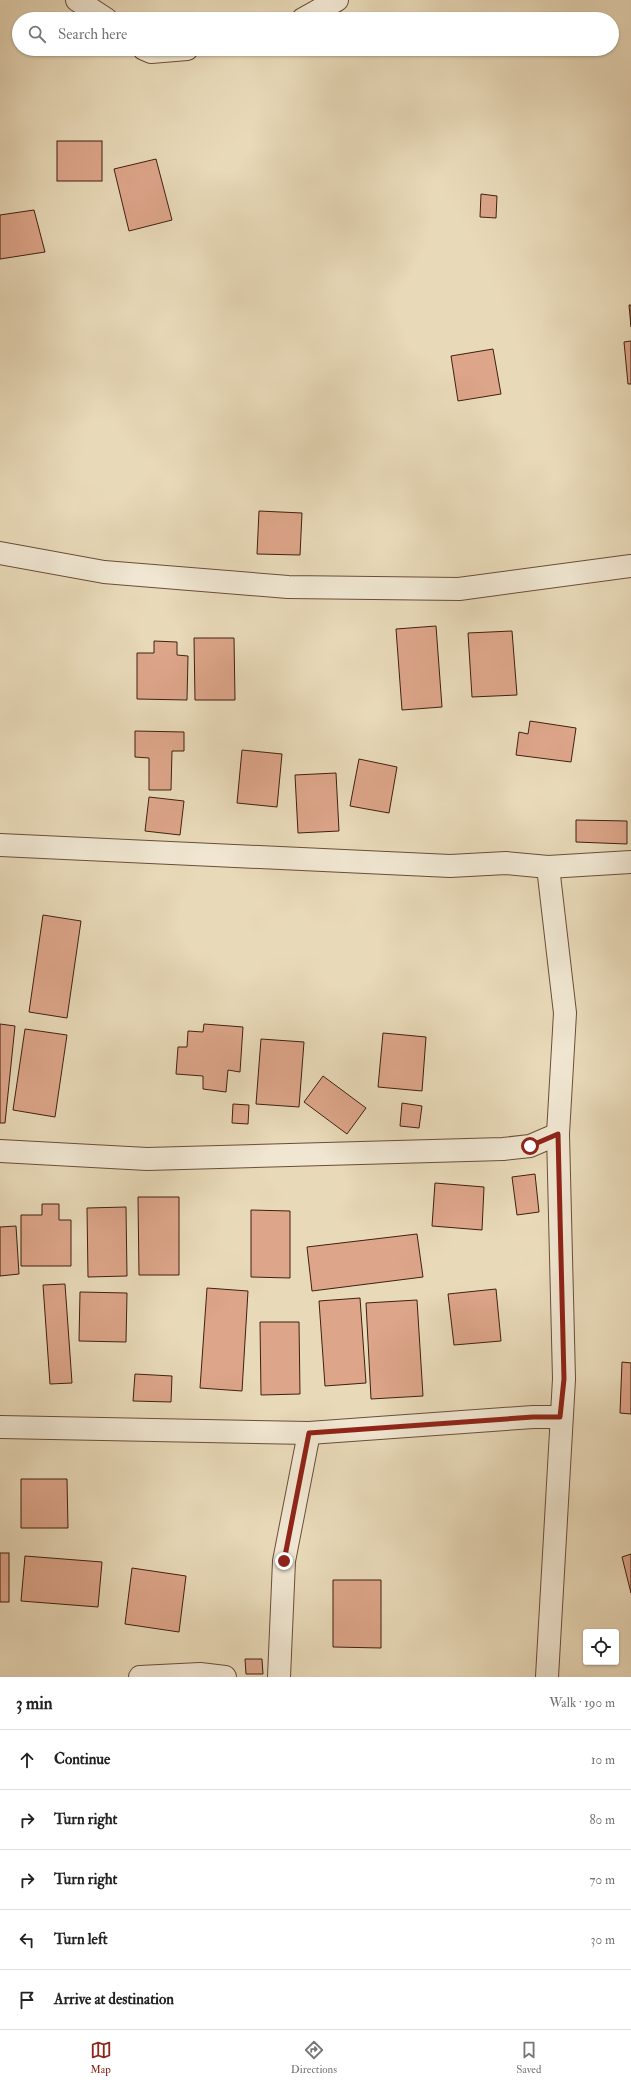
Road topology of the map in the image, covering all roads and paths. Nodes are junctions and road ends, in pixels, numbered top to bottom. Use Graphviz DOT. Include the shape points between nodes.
graph roads {
  1 [pos="77,0"];
  2 [pos="337,0"];
  3 [pos="95,12"];
  4 [pos="316,12"];
  5 [pos="0,553"];
  6 [pos="631,566"];
  7 [pos="0,845"];
  8 [pos="631,862"];
  9 [pos="548,867"];
  10 [pos="558,1134"];
  11 [pos="0,1151"];
  12 [pos="560,1417"];
  13 [pos="0,1427"];
  14 [pos="309,1433"];
  15 [pos="140,1677"];
  16 [pos="225,1677"];
  17 [pos="279,1677"];
  18 [pos="547,1677"];
  1 -- 3 [label="street"];
  2 -- 4 [label="street"];
  5 -- 6 [label="street" via="104,572 288,587 459,589"];
  7 -- 9 [label="street" via="450,866 506,863"];
  8 -- 9 [label="street"];
  9 -- 10 [label="street" via="565,1013"];
  10 -- 11 [label="street" via="530,1146 502,1149 146,1159"];
  10 -- 12 [label="street" via="564,1379"];
  12 -- 14 [label="street"];
  12 -- 18 [label="street"];
  13 -- 14 [label="street"];
  14 -- 17 [label="street" via="284,1561"];
  15 -- 16 [label="street" via="200,1674"];
}
